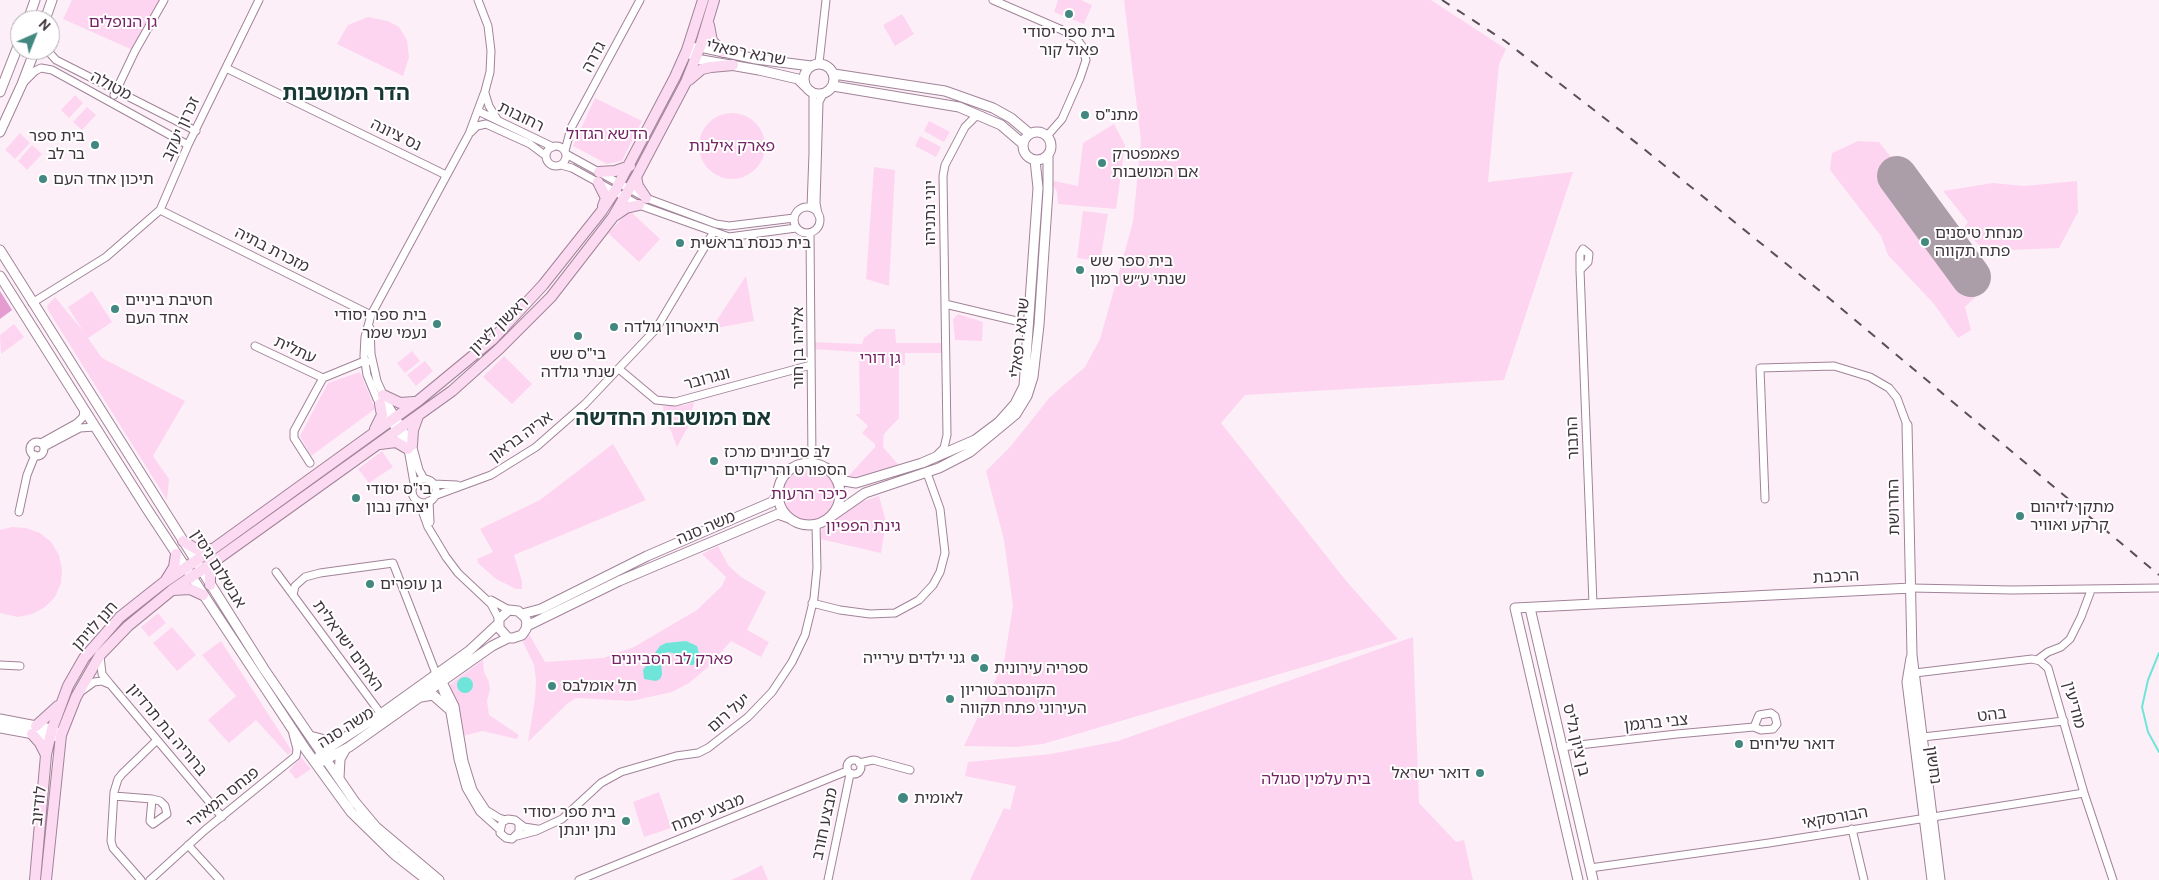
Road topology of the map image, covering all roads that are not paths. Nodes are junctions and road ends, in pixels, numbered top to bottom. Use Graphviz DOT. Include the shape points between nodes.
graph roads {
  1 [pos="164,0"];
  2 [pos="258,0"];
  3 [pos="478,0"];
  4 [pos="640,0"];
  5 [pos="703,0"];
  6 [pos="714,0"];
  7 [pos="826,0"];
  8 [pos="993,0"];
  9 [pos="709,17"];
  10 [pos="700,48"];
  11 [pos="687,50"];
  12 [pos="723,52"];
  13 [pos="696,59"];
  14 [pos="13,60"];
  15 [pos="30,60"];
  16 [pos="56,60"];
  17 [pos="733,65"];
  18 [pos="815,65"];
  19 [pos="226,68"];
  20 [pos="834,74"];
  21 [pos="686,82"];
  22 [pos="22,84"];
  23 [pos="832,86"];
  24 [pos="810,90"];
  25 [pos="484,91"];
  26 [pos="0,92"];
  27 [pos="116,92"];
  28 [pos="823,94"];
  29 [pos="111,101"];
  30 [pos="959,107"];
  31 [pos="478,111"];
  32 [pos="983,116"];
  33 [pos="499,121"];
  34 [pos="965,127"];
  35 [pos="571,128"];
  36 [pos="196,131"];
  37 [pos="0,132"];
  38 [pos="469,134"];
  39 [pos="1030,134"];
  40 [pos="1046,136"];
  41 [pos="188,144"];
  42 [pos="1023,144"];
  43 [pos="554,146"];
  44 [pos="565,152"];
  45 [pos="1048,155"];
  46 [pos="546,156"];
  47 [pos="1035,160"];
  48 [pos="561,165"];
  49 [pos="630,166"];
  50 [pos="446,175"];
  51 [pos="599,177"];
  52 [pos="636,177"];
  53 [pos="622,190"];
  54 [pos="643,201"];
  55 [pos="811,208"];
  56 [pos="160,210"];
  57 [pos="601,212"];
  58 [pos="818,214"];
  59 [pos="614,216"];
  60 [pos="794,218"];
  61 [pos="796,228"];
  62 [pos="713,233"];
  63 [pos="810,233"];
  64 [pos="0,250"];
  65 [pos="1580,270"];
  66 [pos="0,276"];
  67 [pos="32,303"];
  68 [pos="945,304"];
  69 [pos="371,315"];
  70 [pos="1029,324"];
  71 [pos="255,346"];
  72 [pos="367,364"];
  73 [pos="812,365"];
  74 [pos="619,369"];
  75 [pos="322,378"];
  76 [pos="382,400"];
  77 [pos="418,401"];
  78 [pos="84,410"];
  79 [pos="418,416"];
  80 [pos="393,419"];
  81 [pos="1907,425"];
  82 [pos="95,427"];
  83 [pos="400,429"];
  84 [pos="372,433"];
  85 [pos="947,435"];
  86 [pos="379,444"];
  87 [pos="42,445"];
  88 [pos="960,446"];
  89 [pos="410,447"];
  90 [pos="35,455"];
  91 [pos="936,456"];
  92 [pos="812,462"];
  93 [pos="310,463"];
  94 [pos="927,473"];
  95 [pos="836,476"];
  96 [pos="424,479"];
  97 [pos="414,484"];
  98 [pos="433,484"];
  99 [pos="464,485"];
  100 [pos="778,495"];
  101 [pos="1765,498"];
  102 [pos="432,499"];
  103 [pos="419,502"];
  104 [pos="19,512"];
  105 [pos="832,516"];
  106 [pos="789,518"];
  107 [pos="816,525"];
  108 [pos="434,540"];
  109 [pos="183,541"];
  110 [pos="213,549"];
  111 [pos="176,554"];
  112 [pos="216,560"];
  113 [pos="198,566"];
  114 [pos="276,572"];
  115 [pos="188,573"];
  116 [pos="163,583"];
  117 [pos="210,585"];
  118 [pos="1911,588"];
  119 [pos="2159,588"];
  120 [pos="172,590"];
  121 [pos="2090,593"];
  122 [pos="482,594"];
  123 [pos="203,595"];
  124 [pos="293,595"];
  125 [pos="812,603"];
  126 [pos="1593,604"];
  127 [pos="1516,608"];
  128 [pos="1530,608"];
  129 [pos="509,610"];
  130 [pos="522,614"];
  131 [pos="499,622"];
  132 [pos="527,626"];
  133 [pos="508,638"];
  134 [pos="100,655"];
  135 [pos="1912,656"];
  136 [pos="2037,660"];
  137 [pos="0,665"];
  138 [pos="20,666"];
  139 [pos="1915,672"];
  140 [pos="440,678"];
  141 [pos="110,684"];
  142 [pos="76,697"];
  143 [pos="416,699"];
  144 [pos="62,702"];
  145 [pos="449,709"];
  146 [pos="381,714"];
  147 [pos="0,719"];
  148 [pos="2064,721"];
  149 [pos="1754,727"];
  150 [pos="0,728"];
  151 [pos="34,730"];
  152 [pos="292,730"];
  153 [pos="54,734"];
  154 [pos="309,735"];
  155 [pos="1923,737"];
  156 [pos="157,740"];
  157 [pos="336,743"];
  158 [pos="349,747"];
  159 [pos="1562,747"];
  160 [pos="46,755"];
  161 [pos="324,756"];
  162 [pos="315,763"];
  163 [pos="910,770"];
  164 [pos="849,772"];
  165 [pos="339,778"];
  166 [pos="2084,793"];
  167 [pos="114,796"];
  168 [pos="152,799"];
  169 [pos="1929,816"];
  170 [pos="222,817"];
  171 [pos="506,820"];
  172 [pos="519,825"];
  173 [pos="545,827"];
  174 [pos="500,829"];
  175 [pos="1852,829"];
  176 [pos="517,836"];
  177 [pos="188,845"];
  178 [pos="1590,868"];
  179 [pos="36,880"];
  180 [pos="46,880"];
  181 [pos="141,880"];
  182 [pos="150,880"];
  183 [pos="220,880"];
  184 [pos="427,880"];
  185 [pos="438,880"];
  186 [pos="579,880"];
  187 [pos="828,880"];
  188 [pos="1578,880"];
  189 [pos="1593,880"];
  190 [pos="1864,880"];
  191 [pos="1932,880"];
  192 [pos="1940,880"];
  193 [pos="2113,880"];
  1 -- 27 [label="street"];
  2 -- 19 [label="street, זכרון יעקב"];
  3 -- 25 [label="street" via="488,26 492,51"];
  4 -- 35 [label="street, גדרה"];
  5 -- 11 [label="main road, ראשון לציון"];
  6 -- 9 [label="main road, ראשון לציון"];
  7 -- 18 [label="street"];
  8 -- 40 [label="street" via="1062,30 1082,46 1086,60 1080,78 1062,119"];
  9 -- 10 [label="main road, ראשון לציון"];
  9 -- 12 [label="main road" via="712,41"];
  10 -- 11 [label="street, שרגא רפאלי"];
  10 -- 12 [label="street, שרגא רפאלי"];
  10 -- 13 [label="main road, ראשון לציון"];
  11 -- 13 [label="street, שרגא רפאלי"];
  11 -- 49 [label="main road, ראשון לציון"];
  12 -- 18 [label="street, שרגא רפאלי"];
  13 -- 17 [label="street, שרגא רפאלי"];
  13 -- 21 [label="main road, ראשון לציון"];
  14 -- 26 [label="street"];
  15 -- 22 [label="street"];
  16 -- 27 [label="street, מטולה"];
  17 -- 21 [label="main road" via="702,69"];
  17 -- 24 [label="street, שרגא רפאלי" via="798,80"];
  18 -- 20 [label="street" via="828,66"];
  18 -- 24 [label="street" via="804,78"];
  19 -- 36 [label="street, זכרון יעקב"];
  19 -- 50 [label="street, נס ציונה"];
  20 -- 23 [label="street"];
  20 -- 39 [label="street" via="945,91 993,108"];
  21 -- 52 [label="main road, ראשון לציון"];
  22 -- 29 [label="street, מטולה" via="36,70 46,68"];
  22 -- 37 [label="street"];
  23 -- 28 [label="street"];
  23 -- 30 [label="street"];
  24 -- 28 [label="street"];
  24 -- 55 [label="street"];
  25 -- 31 [label="street"];
  25 -- 33 [label="street"];
  27 -- 29 [label="street"];
  27 -- 36 [label="street, מטולה"];
  28 -- 58 [label="street" via="819,102"];
  29 -- 41 [label="street, מטולה"];
  30 -- 32 [label="street"];
  30 -- 34 [label="street"];
  31 -- 33 [label="street, רחובות"];
  31 -- 38 [label="street"];
  32 -- 34 [label="street" via="975,117"];
  32 -- 42 [label="street" via="1001,125"];
  33 -- 43 [label="street, רחובות"];
  34 -- 68 [label="street, יוני נתניהו" via="945,165 943,176"];
  35 -- 43 [label="street, גדרה"];
  35 -- 44 [label="street, גדרה"];
  36 -- 41 [label="street, זכרון יעקב"];
  38 -- 46 [label="street, רחובות" via="476,126 486,124 530,144"];
  38 -- 50 [label="street"];
  39 -- 40 [label="street" via="1038,132"];
  39 -- 42 [label="street"];
  40 -- 45 [label="street" via="1051,143"];
  41 -- 56 [label="street, זכרון יעקב"];
  42 -- 47 [label="street" via="1025,152"];
  43 -- 44 [label="street"];
  43 -- 46 [label="street"];
  44 -- 48 [label="street"];
  44 -- 51 [label="street"];
  45 -- 47 [label="street"];
  45 -- 94 [label="street, שרגא רפאלי" via="1038,325 1033,377 1027,396 1016,414 970,452"];
  46 -- 48 [label="street" via="552,165"];
  47 -- 70 [label="street, שרגא רפאלי" via="1038,188"];
  48 -- 51 [label="street"];
  49 -- 51 [label="main road"];
  49 -- 53 [label="main road, ראשון לציון"];
  50 -- 69 [label="street"];
  51 -- 53 [label="street"];
  51 -- 57 [label="main road" via="606,198"];
  52 -- 53 [label="main road, ראשון לציון"];
  52 -- 54 [label="main road"];
  53 -- 54 [label="street"];
  53 -- 57 [label="main road, ראשון לציון"];
  53 -- 59 [label="main road, ראשון לציון"];
  54 -- 59 [label="main road"];
  54 -- 60 [label="street" via="729,226"];
  54 -- 62 [label="street"];
  55 -- 58 [label="street"];
  55 -- 60 [label="street" via="802,208"];
  56 -- 67 [label="street, זכרון יעקב" via="106,257"];
  56 -- 69 [label="street, מזכרת בתיה"];
  57 -- 77 [label="main road, ראשון לציון" via="543,286 492,340"];
  58 -- 63 [label="street" via="819,225"];
  59 -- 79 [label="main road, ראשון לציון" via="551,297 499,349"];
  60 -- 61 [label="street"];
  61 -- 62 [label="street" via="729,237"];
  61 -- 63 [label="street"];
  62 -- 74 [label="street, אריה בראון" via="656,329"];
  63 -- 73 [label="street, אליהו בן חור"];
  64 -- 67 [label="street, אבשלום גיסין"];
  65 -- 126 [label="street, התבור"];
  66 -- 78 [label="street, אבשלום גיסין"];
  67 -- 109 [label="street, אבשלום גיסין"];
  68 -- 70 [label="street"];
  68 -- 85 [label="street, יוני נתניהו"];
  69 -- 72 [label="street" via="365,337"];
  70 -- 88 [label="street, שרגא רפאלי" via="1024,386 1015,404 999,422 975,440"];
  71 -- 75 [label="street, עתלית"];
  72 -- 75 [label="street"];
  72 -- 76 [label="street"];
  73 -- 74 [label="street, ונגרובר" via="675,402 656,400"];
  73 -- 92 [label="street, אליהו בן חור"];
  74 -- 99 [label="street, אריה בראון" via="536,447 492,475"];
  75 -- 93 [label="street" via="294,431 294,438"];
  76 -- 77 [label="main road"];
  76 -- 80 [label="street"];
  76 -- 84 [label="main road" via="381,420"];
  77 -- 80 [label="main road, ראשון לציון"];
  78 -- 82 [label="street, אבשלום גיסין"];
  78 -- 87 [label="street" via="78,422"];
  79 -- 83 [label="main road, ראשון לציון"];
  79 -- 89 [label="main road"];
  80 -- 83 [label="street"];
  80 -- 84 [label="main road, ראשון לציון"];
  81 -- 101 [label="street" via="1897,398 1889,388 1870,377 1834,366 1760,368"];
  81 -- 118 [label="street, החרושת"];
  82 -- 87 [label="street" via="80,428"];
  82 -- 111 [label="street, אבשלום גיסין"];
  83 -- 86 [label="main road, ראשון לציון"];
  83 -- 89 [label="street"];
  84 -- 110 [label="main road, ראשון לציון"];
  85 -- 88 [label="street" via="951,442"];
  85 -- 91 [label="street, יוני נתניהו" via="944,448"];
  86 -- 89 [label="main road" via="396,442"];
  86 -- 112 [label="main road, ראשון לציון"];
  87 -- 90 [label="street" via="42,454"];
  87 -- 90 [label="street" via="36,441 30,445"];
  88 -- 91 [label="street, שרגא רפאלי"];
  89 -- 96 [label="street"];
  89 -- 97 [label="street"];
  90 -- 104 [label="street"];
  91 -- 95 [label="street, שרגא רפאלי" via="856,483"];
  92 -- 95 [label="street" via="829,469"];
  92 -- 100 [label="street" via="792,467 784,474"];
  94 -- 105 [label="street" via="865,493"];
  94 -- 125 [label="street" via="940,509 945,553 933,585 914,603 895,612 870,614"];
  95 -- 105 [label="street" via="840,499"];
  96 -- 97 [label="street"];
  96 -- 98 [label="street"];
  97 -- 103 [label="street" via="412,494"];
  98 -- 99 [label="street, אריה בראון"];
  98 -- 102 [label="street"];
  99 -- 102 [label="street, אריה בראון"];
  100 -- 106 [label="street" via="781,508"];
  100 -- 130 [label="street, משה סנה" via="772,502 647,556 541,609"];
  102 -- 103 [label="street"];
  102 -- 108 [label="street" via="429,517"];
  103 -- 108 [label="street"];
  105 -- 107 [label="street"];
  106 -- 107 [label="street" via="803,525"];
  106 -- 132 [label="street, משה סנה" via="778,514 619,581"];
  107 -- 125 [label="street, יעל רום" via="817,568"];
  108 -- 122 [label="street" via="458,573"];
  109 -- 110 [label="main road" via="196,549"];
  109 -- 113 [label="street, אבשלום גיסין"];
  110 -- 113 [label="main road, ראשון לציון"];
  111 -- 115 [label="street, אבשלום גיסין"];
  111 -- 116 [label="main road" via="171,574"];
  112 -- 113 [label="main road, ראשון לציון"];
  112 -- 117 [label="main road" via="210,573"];
  113 -- 115 [label="main road, חנן לויתן"];
  113 -- 117 [label="street, אבשלום גיסין"];
  114 -- 124 [label="street, האחים ישראלית"];
  115 -- 116 [label="main road, חנן לויתן"];
  115 -- 120 [label="main road, חנן לויתן"];
  115 -- 123 [label="street, אבשלום גיסין"];
  116 -- 144 [label="main road, חנן לויתן" via="120,617 100,638 84,658"];
  117 -- 154 [label="street, אבשלום גיסין"];
  118 -- 119 [label="street, הרכבת"];
  118 -- 126 [label="street, הרכבת"];
  118 -- 135 [label="street, נחשון"];
  120 -- 123 [label="main road" via="190,589"];
  120 -- 134 [label="main road, חנן לויתן" via="128,626"];
  121 -- 136 [label="street" via="2070,639"];
  122 -- 129 [label="street"];
  122 -- 131 [label="street" via="496,609"];
  123 -- 152 [label="street, אבשלום גיסין"];
  124 -- 140 [label="street, האחים ישראלית" via="295,586 305,577 393,563"];
  124 -- 146 [label="street, האחים ישראלית"];
  125 -- 173 [label="street, יעל רום" via="805,635 792,662 772,692 748,717 698,753 621,772 601,783 562,819"];
  126 -- 128 [label="street, הרכבת"];
  127 -- 128 [label="street, הרכבת"];
  127 -- 188 [label="street, בן ציון גליס"];
  128 -- 159 [label="street, בן ציון גליס"];
  129 -- 130 [label="street"];
  129 -- 131 [label="street"];
  130 -- 132 [label="street"];
  131 -- 133 [label="street" via="501,632"];
  131 -- 140 [label="street, משה סנה"];
  132 -- 133 [label="street" via="522,635"];
  133 -- 140 [label="street, משה סנה"];
  134 -- 141 [label="street, ברוריה בת תרדיון" via="102,674"];
  134 -- 142 [label="main road, חנן לויתן"];
  135 -- 139 [label="street, נחשון"];
  135 -- 169 [label="street, נחשון" via="1907,682"];
  136 -- 139 [label="street"];
  136 -- 148 [label="street, מודיעין" via="2048,668"];
  137 -- 138 [label="street"];
  139 -- 155 [label="street, נחשון"];
  140 -- 143 [label="street, משה סנה"];
  140 -- 145 [label="street"];
  140 -- 146 [label="street, משה סנה"];
  140 -- 171 [label="street" via="454,706 473,790 486,810"];
  141 -- 142 [label="street, ברוריה בת תרדיון" via="94,682"];
  141 -- 156 [label="street, ברוריה בת תרדיון"];
  142 -- 153 [label="main road, חנן לויתן"];
  143 -- 145 [label="street" via="433,695"];
  143 -- 158 [label="street, משה סנה"];
  144 -- 151 [label="main road"];
  144 -- 153 [label="main road, חנן לויתן"];
  145 -- 174 [label="street" via="458,759 470,797 480,812"];
  146 -- 157 [label="street, משה סנה"];
  147 -- 151 [label="street"];
  148 -- 155 [label="street, בהט"];
  148 -- 166 [label="street, מודיעין"];
  149 -- 159 [label="street, צבי ברגמן"];
  150 -- 151 [label="street"];
  151 -- 153 [label="street"];
  151 -- 160 [label="main road"];
  152 -- 162 [label="street, אבשלום גיסין"];
  152 -- 170 [label="street, פנחס המאירי" via="296,756"];
  153 -- 160 [label="main road, לודיוב"];
  153 -- 180 [label="main road, לודיוב"];
  154 -- 157 [label="street"];
  154 -- 161 [label="street, אבשלום גיסין"];
  155 -- 169 [label="street, נחשון"];
  156 -- 167 [label="street" via="118,779"];
  156 -- 170 [label="street, ברוריה בת תרדיון"];
  157 -- 161 [label="street, משה סנה"];
  158 -- 161 [label="street, משה סנה"];
  158 -- 165 [label="street" via="340,759"];
  159 -- 178 [label="street, בן ציון גליס"];
  160 -- 179 [label="main road, לודיוב"];
  161 -- 162 [label="street, משה סנה"];
  161 -- 165 [label="street, אבשלום גיסין"];
  162 -- 184 [label="street, אבשלום גיסין" via="351,812 395,855"];
  163 -- 164 [label="street" via="874,760 859,763 858,773"];
  164 -- 186 [label="street, מבצע יפתח"];
  164 -- 187 [label="street, מבצע חורב"];
  165 -- 185 [label="street, אבשלום גיסין" via="376,827"];
  166 -- 169 [label="street, הבורסקאי"];
  166 -- 193 [label="street, מודיעין"];
  167 -- 168 [label="street"];
  167 -- 181 [label="street" via="113,848"];
  169 -- 175 [label="street, הבורסקאי"];
  169 -- 191 [label="street, נחשון"];
  169 -- 192 [label="street, נחשון"];
  170 -- 177 [label="street, פנחס המאירי"];
  171 -- 172 [label="street" via="515,820"];
  171 -- 174 [label="street"];
  172 -- 173 [label="street"];
  172 -- 176 [label="street"];
  173 -- 176 [label="street, יעל רום"];
  174 -- 176 [label="street" via="506,838"];
  175 -- 178 [label="street, הבורסקאי"];
  175 -- 190 [label="street"];
  177 -- 182 [label="street, פנחס המאירי"];
  177 -- 183 [label="street"];
  178 -- 189 [label="street, בן ציון גליס"];
}
